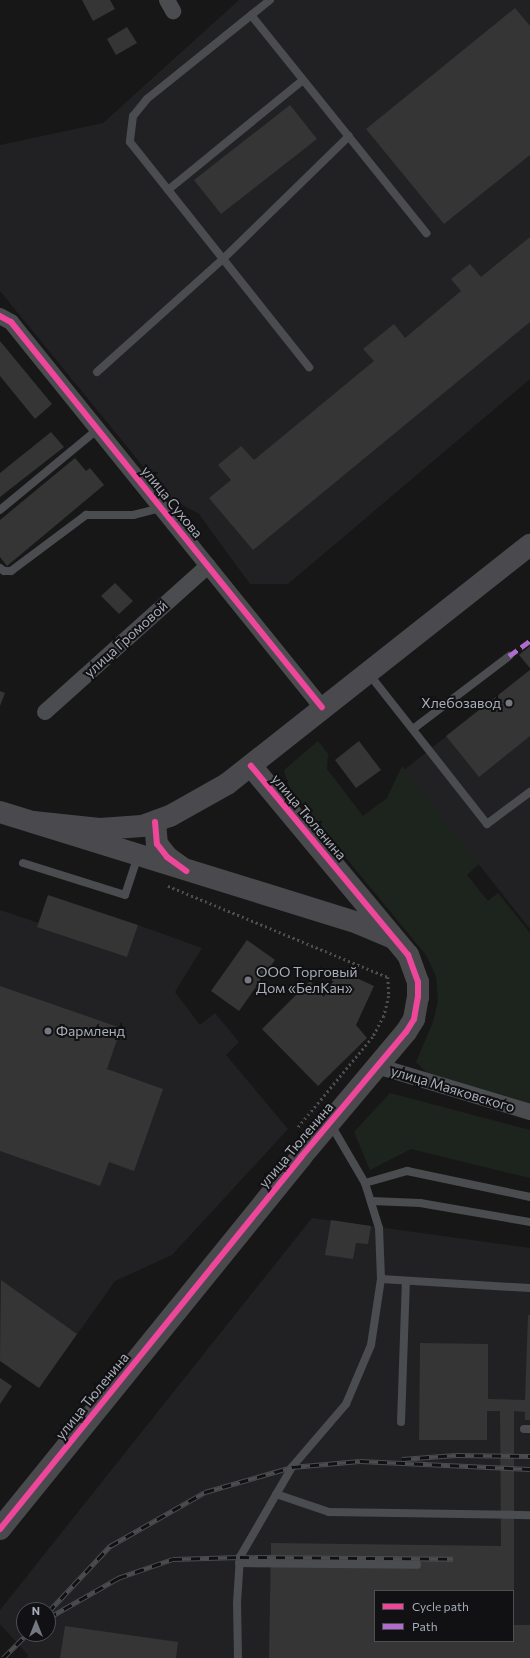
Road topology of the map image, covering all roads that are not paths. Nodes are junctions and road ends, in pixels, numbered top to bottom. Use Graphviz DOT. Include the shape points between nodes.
graph roads {
  1 [pos="270,0"];
  2 [pos="251,15"];
  3 [pos="303,80"];
  4 [pos="349,136"];
  5 [pos="168,190"];
  6 [pos="426,233"];
  7 [pos="223,259"];
  8 [pos="0,316"];
  9 [pos="309,367"];
  10 [pos="97,372"];
  11 [pos="98,429"];
  12 [pos="161,508"];
  13 [pos="0,510"];
  14 [pos="530,544"];
  15 [pos="208,566"];
  16 [pos="0,568"];
  17 [pos="509,656"];
  18 [pos="368,672"];
  19 [pos="322,707"];
  20 [pos="44,712"];
  21 [pos="413,729"];
  22 [pos="251,766"];
  23 [pos="530,792"];
  24 [pos="0,812"];
  25 [pos="33,822"];
  26 [pos="155,822"];
  27 [pos="138,855"];
  28 [pos="23,863"];
  29 [pos="186,871"];
  30 [pos="397,939"];
  31 [pos="377,1066"];
  32 [pos="530,1112"];
  33 [pos="330,1122"];
  34 [pos="365,1183"];
  35 [pos="530,1197"];
  36 [pos="370,1201"];
  37 [pos="530,1222"];
  38 [pos="381,1279"];
  39 [pos="406,1281"];
  40 [pos="530,1288"];
  41 [pos="401,1422"];
  42 [pos="276,1494"];
  43 [pos="530,1515"];
  44 [pos="0,1529"];
  45 [pos="239,1563"];
  46 [pos="417,1565"];
  47 [pos="238,1658"];
  1 -- 2 [label="lane"];
  2 -- 3 [label="lane"];
  2 -- 5 [label="lane" via="147,99 133,116 130,142"];
  3 -- 4 [label="lane"];
  3 -- 5 [label="lane"];
  4 -- 6 [label="lane"];
  4 -- 7 [label="lane"];
  5 -- 7 [label="lane"];
  7 -- 9 [label="lane"];
  7 -- 10 [label="lane"];
  8 -- 11 [label="street, улица Сухова" via="12,322"];
  11 -- 12 [label="street, улица Сухова"];
  11 -- 13 [label="lane"];
  12 -- 15 [label="street, улица Сухова"];
  12 -- 16 [label="lane" via="133,515 86,515 11,571"];
  14 -- 18 [label="street"];
  15 -- 19 [label="street, улица Сухова"];
  15 -- 20 [label="street, улица Громовой"];
  17 -- 21 [label="lane"];
  18 -- 19 [label="street"];
  18 -- 21 [label="lane"];
  19 -- 22 [label="street"];
  21 -- 23 [label="lane" via="487,824"];
  22 -- 26 [label="street" via="227,784"];
  22 -- 30 [label="street, улица Тюленина"];
  24 -- 25 [label="street"];
  25 -- 26 [label="street" via="100,829 127,828"];
  25 -- 27 [label="street"];
  26 -- 29 [label="street" via="157,844 167,857"];
  27 -- 28 [label="lane" via="125,895"];
  27 -- 29 [label="street"];
  29 -- 30 [label="street" via="358,923"];
  30 -- 31 [label="street, улица Тюленина" via="408,955 416,974 417,1003 411,1025"];
  31 -- 32 [label="street, улица Маяковского"];
  31 -- 33 [label="street, улица Тюленина"];
  33 -- 34 [label="lane"];
  33 -- 44 [label="street, улица Тюленина"];
  34 -- 35 [label="lane" via="407,1171"];
  34 -- 36 [label="lane"];
  36 -- 37 [label="lane" via="420,1203"];
  36 -- 38 [label="lane" via="379,1228"];
  38 -- 39 [label="lane"];
  38 -- 42 [label="lane" via="371,1345 346,1404 292,1468"];
  39 -- 40 [label="lane"];
  39 -- 41 [label="lane"];
  42 -- 43 [label="lane" via="329,1512"];
  42 -- 45 [label="lane"];
  45 -- 46 [label="lane"];
  45 -- 47 [label="lane"];
}
